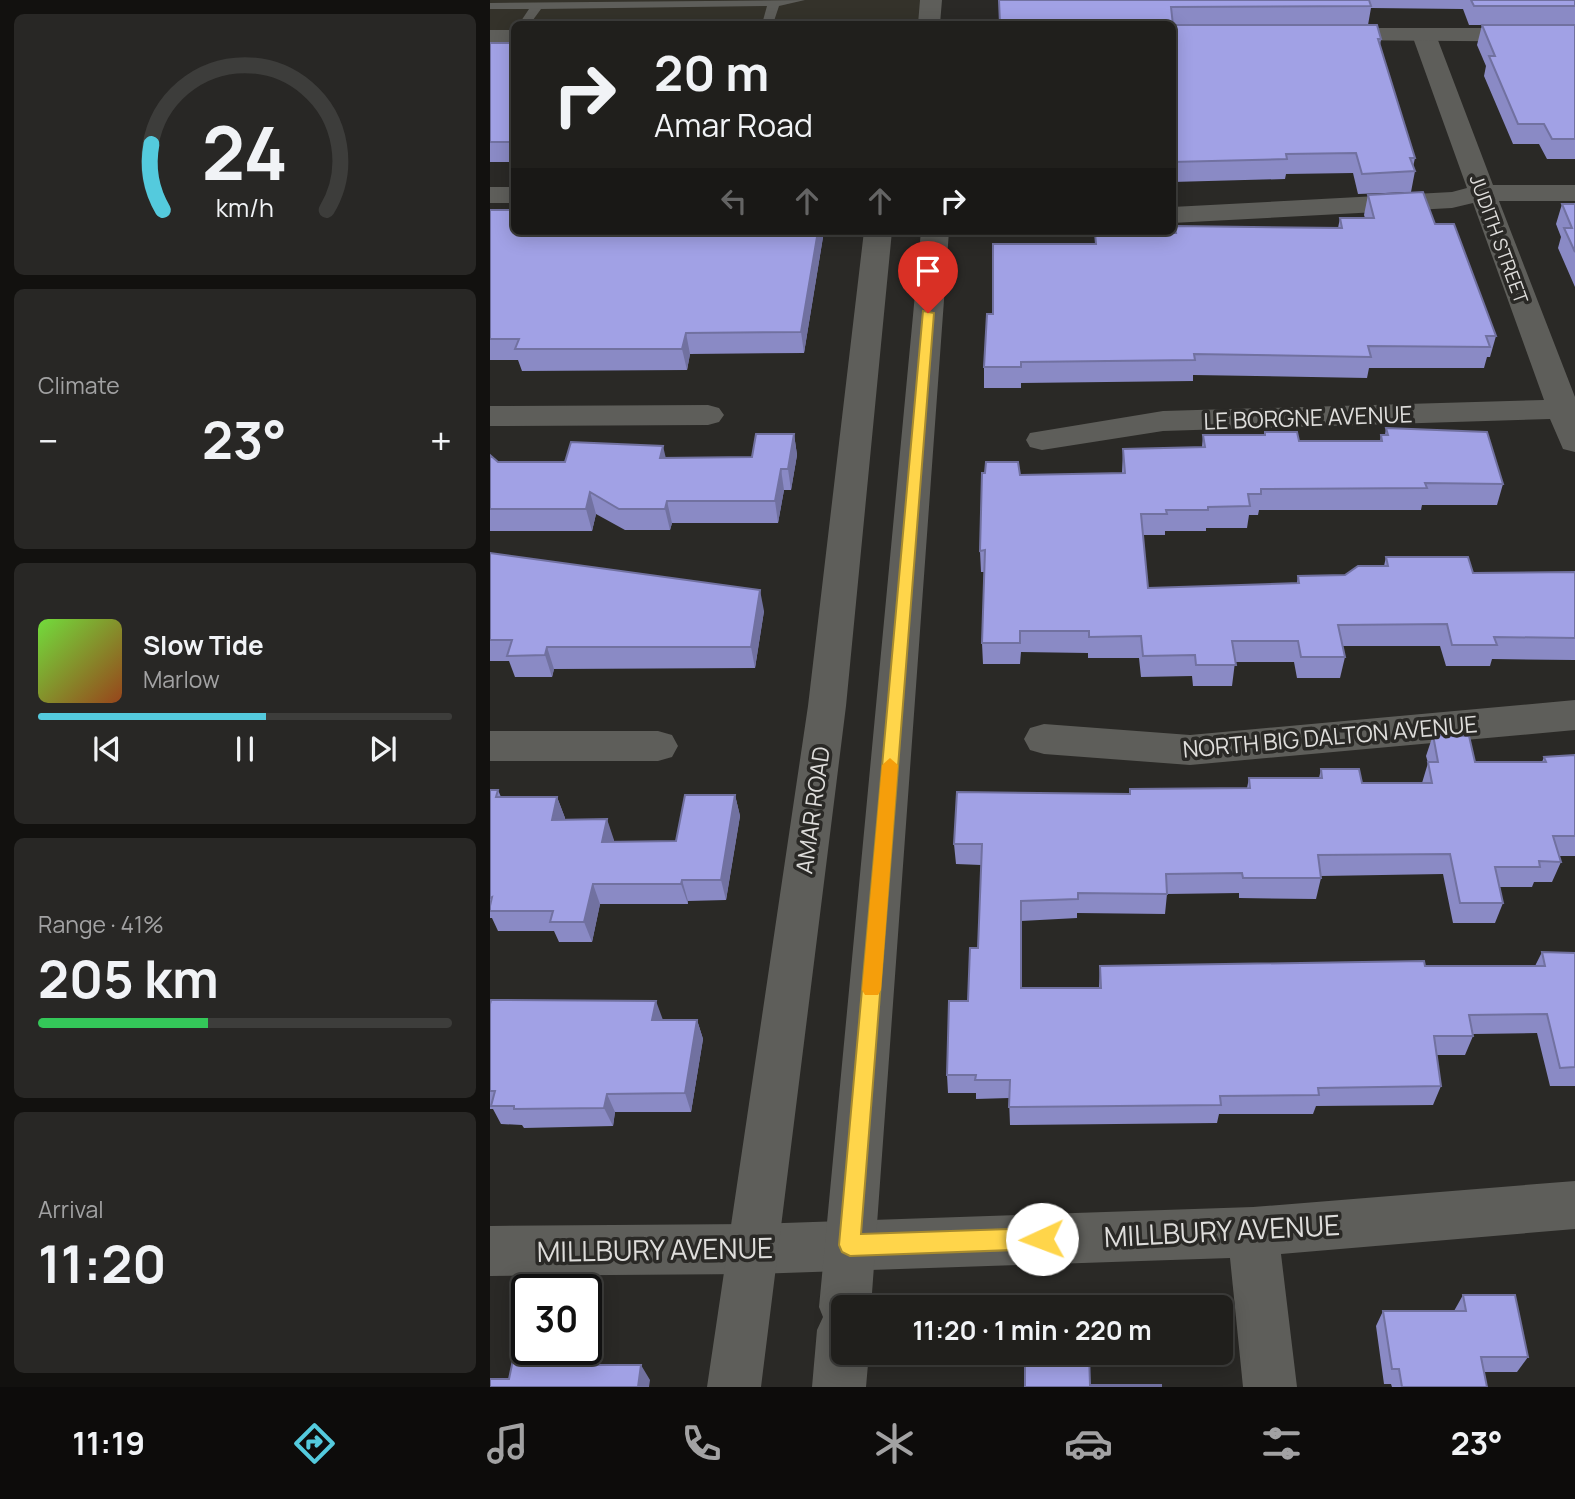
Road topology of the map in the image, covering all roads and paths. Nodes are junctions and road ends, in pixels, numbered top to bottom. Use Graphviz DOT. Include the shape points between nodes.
graph roads {
  1 [pos="797,0"];
  2 [pos="931,0"];
  3 [pos="774,4"];
  4 [pos="490,6"];
  5 [pos="537,6"];
  6 [pos="527,21"];
  7 [pos="769,21"];
  8 [pos="929,21"];
  9 [pos="1312,35"];
  10 [pos="1424,35"];
  11 [pos="1575,35"];
  12 [pos="490,37"];
  13 [pos="511,37"];
  14 [pos="1482,193"];
  15 [pos="1575,193"];
  16 [pos="490,195"];
  17 [pos="511,195"];
  18 [pos="1176,215"];
  19 [pos="878,235"];
  20 [pos="934,235"];
  21 [pos="1568,407"];
  22 [pos="708,415"];
  23 [pos="490,416"];
  24 [pos="1042,440"];
  25 [pos="1575,442"];
  26 [pos="1575,715"];
  27 [pos="1044,739"];
  28 [pos="490,746"];
  29 [pos="658,746"];
  30 [pos="1575,1205"];
  31 [pos="1253,1232"];
  32 [pos="850,1245"];
  33 [pos="751,1249"];
  34 [pos="490,1251"];
  35 [pos="846,1295"];
  36 [pos="841,1365"];
  37 [pos="734,1387"];
  38 [pos="839,1387"];
  39 [pos="1270,1387"];
  1 -- 3 [label="lane"];
  2 -- 8 [label="street"];
  3 -- 5 [label="lane"];
  3 -- 7 [label="lane"];
  4 -- 5 [label="lane"];
  5 -- 6 [label="lane"];
  9 -- 10 [label="street"];
  10 -- 11 [label="street"];
  10 -- 14 [label="street, JUDITH STREET"];
  12 -- 13 [label="street"];
  14 -- 15 [label="street"];
  14 -- 18 [label="street" via="1452,200"];
  14 -- 21 [label="street, JUDITH STREET"];
  16 -- 17 [label="street"];
  19 -- 33 [label="street, AMAR ROAD" via="827,706"];
  20 -- 32 [label="street"];
  21 -- 24 [label="street, LE BORGNE AVENUE" via="1163,421"];
  21 -- 25 [label="street, JUDITH STREET"];
  22 -- 23 [label="street"];
  26 -- 27 [label="street, NORTH BIG DALTON AVENUE" via="1189,750"];
  28 -- 29 [label="street"];
  30 -- 31 [label="street, MILLBURY AVENUE"];
  31 -- 32 [label="street, MILLBURY AVENUE"];
  31 -- 39 [label="street"];
  32 -- 33 [label="street, MILLBURY AVENUE"];
  32 -- 35 [label="street"];
  33 -- 34 [label="street, MILLBURY AVENUE"];
  33 -- 37 [label="street, AMAR ROAD"];
  36 -- 38 [label="street"];
}
